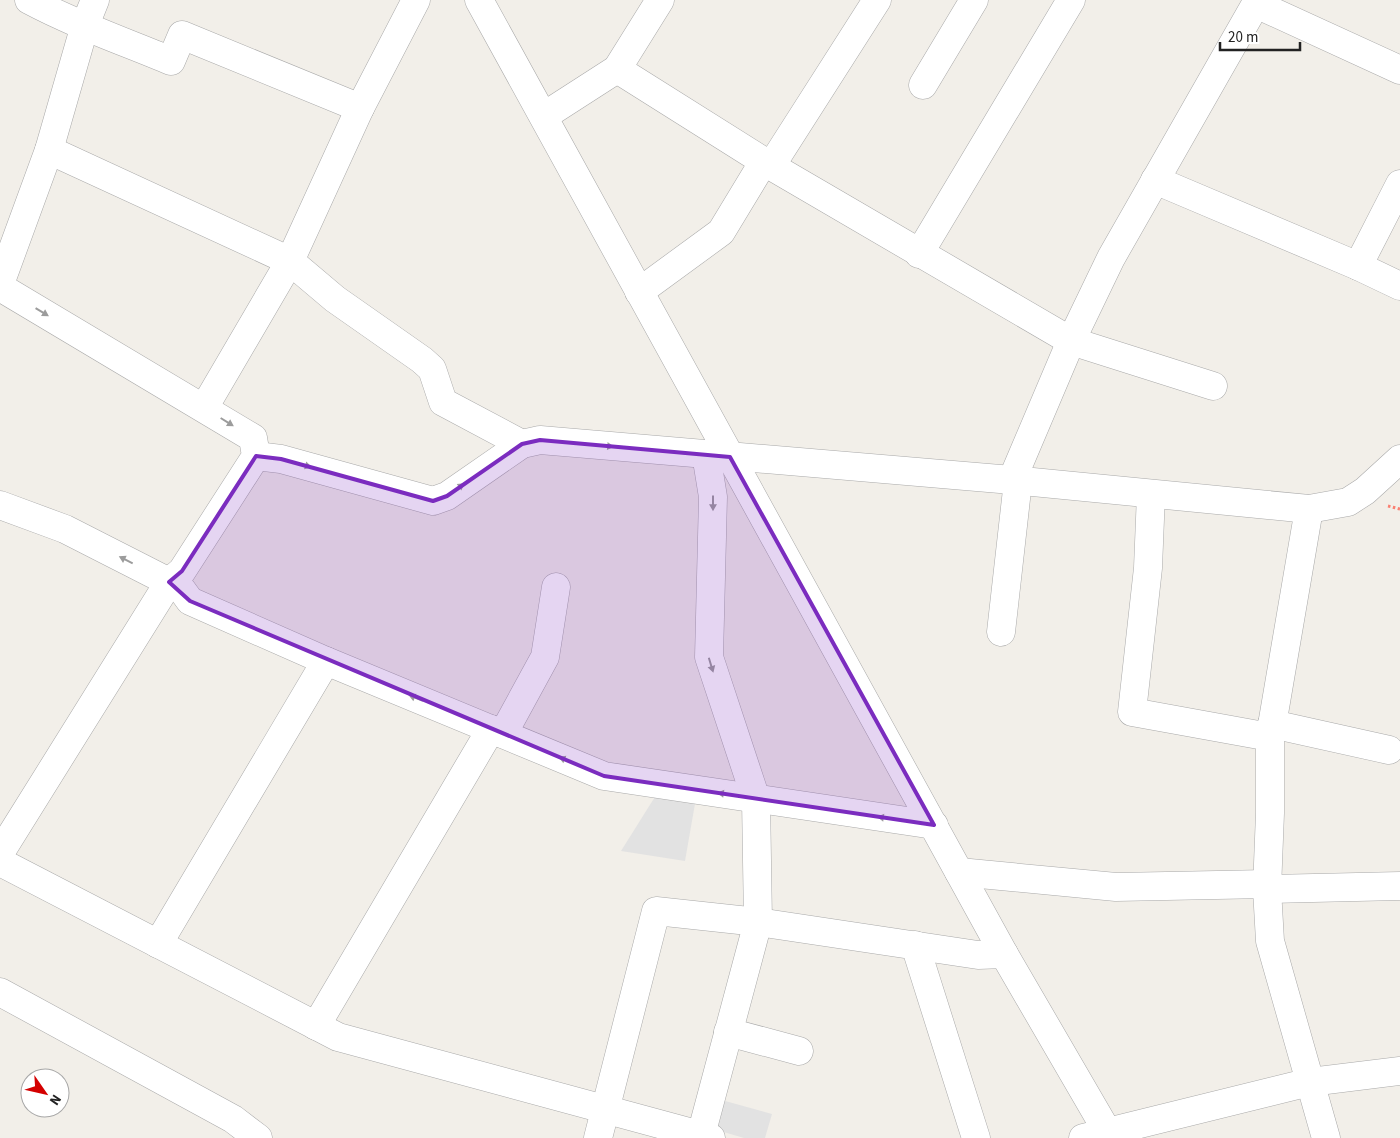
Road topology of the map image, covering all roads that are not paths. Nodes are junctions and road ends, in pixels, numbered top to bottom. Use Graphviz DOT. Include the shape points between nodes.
graph roads {
  1 [pos="28,0"];
  2 [pos="95,0"];
  3 [pos="416,0"];
  4 [pos="479,0"];
  5 [pos="660,0"];
  6 [pos="877,0"];
  7 [pos="974,0"];
  8 [pos="1071,0"];
  9 [pos="1257,2"];
  10 [pos="85,25"];
  11 [pos="616,69"];
  12 [pos="1400,70"];
  13 [pos="923,85"];
  14 [pos="360,108"];
  15 [pos="544,116"];
  16 [pos="50,150"];
  17 [pos="768,164"];
  18 [pos="1155,180"];
  19 [pos="1400,184"];
  20 [pos="919,254"];
  21 [pos="290,261"];
  22 [pos="1358,266"];
  23 [pos="1,280"];
  24 [pos="1400,286"];
  25 [pos="639,292"];
  26 [pos="1071,341"];
  27 [pos="1213,386"];
  28 [pos="204,408"];
  29 [pos="522,444"];
  30 [pos="256,456"];
  31 [pos="718,456"];
  32 [pos="1400,459"];
  33 [pos="1015,481"];
  34 [pos="1151,494"];
  35 [pos="0,505"];
  36 [pos="1309,509"];
  37 [pos="169,582"];
  38 [pos="556,587"];
  39 [pos="1001,632"];
  40 [pos="326,661"];
  41 [pos="1271,731"];
  42 [pos="497,732"];
  43 [pos="1389,750"];
  44 [pos="756,798"];
  45 [pos="934,825"];
  46 [pos="0,854"];
  47 [pos="0,862"];
  48 [pos="959,872"];
  49 [pos="1400,886"];
  50 [pos="1267,887"];
  51 [pos="758,922"];
  52 [pos="158,944"];
  53 [pos="916,945"];
  54 [pos="1004,954"];
  55 [pos="0,992"];
  56 [pos="316,1026"];
  57 [pos="728,1032"];
  58 [pos="799,1051"];
  59 [pos="1400,1071"];
  60 [pos="1310,1082"];
  61 [pos="607,1110"];
  62 [pos="1100,1136"];
  63 [pos="706,1137"];
  64 [pos="258,1138"];
  65 [pos="598,1138"];
  66 [pos="976,1138"];
  67 [pos="1326,1138"];
  1 -- 10 [label="street" via="66,20"];
  2 -- 10 [label="street"];
  3 -- 14 [label="street"];
  4 -- 15 [label="street"];
  5 -- 11 [label="street"];
  6 -- 17 [label="street"];
  7 -- 13 [label="street"];
  8 -- 20 [label="street"];
  9 -- 12 [label="street"];
  9 -- 18 [label="street"];
  10 -- 14 [label="street" via="171,61 182,35"];
  10 -- 16 [label="street"];
  11 -- 15 [label="street"];
  11 -- 17 [label="street"];
  14 -- 21 [label="street"];
  15 -- 25 [label="street"];
  16 -- 21 [label="street"];
  16 -- 23 [label="street"];
  17 -- 20 [label="street"];
  17 -- 25 [label="street" via="721,232"];
  18 -- 22 [label="street"];
  18 -- 26 [label="street" via="1111,258"];
  19 -- 22 [label="street"];
  20 -- 26 [label="street"];
  21 -- 28 [label="street"];
  21 -- 29 [label="street" via="335,299 432,369 443,402"];
  22 -- 24 [label="street"];
  23 -- 28 [label="street, one-way"];
  25 -- 31 [label="street"];
  26 -- 27 [label="street"];
  26 -- 33 [label="street"];
  28 -- 30 [label="street, one-way" via="253,438"];
  30 -- 29 [label="street, one-way" via="281,458 433,501 447,496"];
  29 -- 31 [label="street, one-way" via="540,440"];
  30 -- 37 [label="street" via="182,571"];
  31 -- 33 [label="street"];
  31 -- 44 [label="street, one-way" via="713,497 709,658"];
  31 -- 45 [label="street"];
  32 -- 36 [label="street" via="1348,502"];
  33 -- 34 [label="street"];
  33 -- 39 [label="street"];
  34 -- 36 [label="street"];
  34 -- 41 [label="street" via="1148,568 1132,712"];
  37 -- 35 [label="street, one-way" via="65,529"];
  36 -- 41 [label="street"];
  37 -- 40 [label="street" via="182,590 190,602"];
  37 -- 46 [label="street"];
  38 -- 42 [label="street" via="545,657"];
  42 -- 40 [label="street, one-way"];
  40 -- 52 [label="street"];
  41 -- 43 [label="street"];
  41 -- 50 [label="street"];
  44 -- 42 [label="street, one-way" via="604,776"];
  42 -- 56 [label="street"];
  45 -- 44 [label="street, one-way"];
  44 -- 51 [label="street"];
  45 -- 48 [label="street"];
  47 -- 52 [label="street"];
  48 -- 50 [label="street" via="1116,887"];
  48 -- 54 [label="street"];
  49 -- 50 [label="street"];
  50 -- 60 [label="street" via="1270,941"];
  51 -- 53 [label="street"];
  51 -- 57 [label="street"];
  51 -- 61 [label="street" via="656,911"];
  52 -- 56 [label="street"];
  53 -- 54 [label="street" via="978,955"];
  53 -- 66 [label="street"];
  54 -- 62 [label="street"];
  55 -- 64 [label="street" via="233,1119"];
  56 -- 61 [label="street" via="338,1037"];
  57 -- 58 [label="street"];
  57 -- 63 [label="street"];
  59 -- 60 [label="street"];
  60 -- 62 [label="street"];
  60 -- 67 [label="street"];
  61 -- 63 [label="street"];
  61 -- 65 [label="street"];
}
